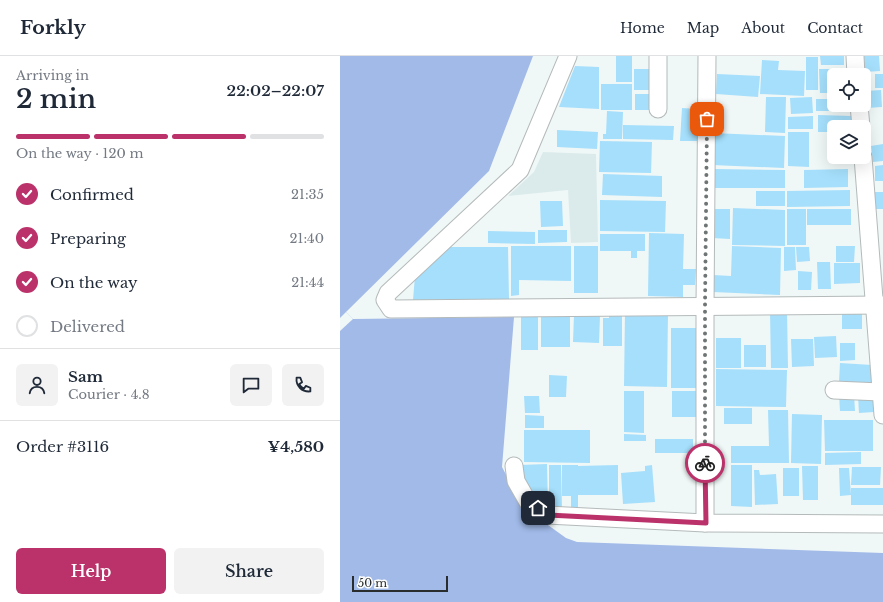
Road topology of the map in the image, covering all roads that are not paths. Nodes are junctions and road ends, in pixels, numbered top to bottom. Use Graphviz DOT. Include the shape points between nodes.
graph roads {
  1 [pos="568,56"];
  2 [pos="658,56"];
  3 [pos="707,56"];
  4 [pos="855,56"];
  5 [pos="856,68"];
  6 [pos="658,109"];
  7 [pos="864,164"];
  8 [pos="876,229"];
  9 [pos="705,306"];
  10 [pos="879,306"];
  11 [pos="834,390"];
  12 [pos="881,392"];
  13 [pos="883,415"];
  14 [pos="514,466"];
  15 [pos="706,523"];
  16 [pos="883,524"];
  1 -- 9 [label="street" via="520,170 388,293 385,300 391,309"];
  2 -- 6 [label="street"];
  3 -- 9 [label="street"];
  4 -- 5 [label="street"];
  7 -- 8 [label="street"];
  8 -- 10 [label="street"];
  9 -- 10 [label="street"];
  9 -- 15 [label="street"];
  10 -- 12 [label="street"];
  11 -- 12 [label="street"];
  12 -- 13 [label="street"];
  14 -- 15 [label="street" via="516,481 528,502 548,515"];
  15 -- 16 [label="street"];
}
